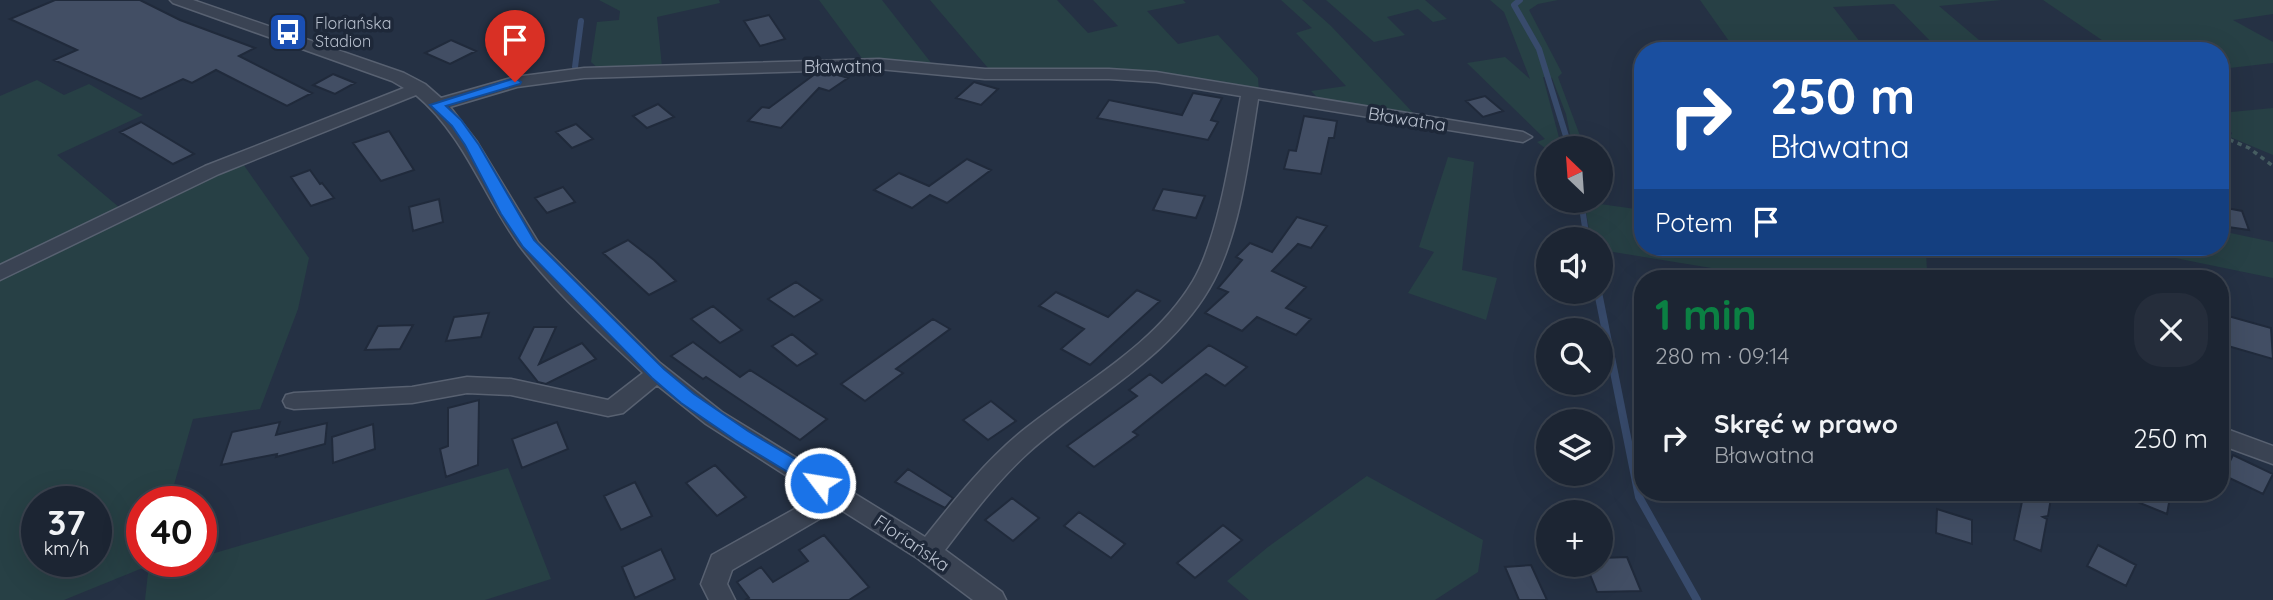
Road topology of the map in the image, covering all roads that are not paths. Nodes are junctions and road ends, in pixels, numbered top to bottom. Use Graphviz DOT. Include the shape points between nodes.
graph roads {
  1 [pos="178,0"];
  2 [pos="419,88"];
  3 [pos="1250,95"];
  4 [pos="437,105"];
  5 [pos="1523,137"];
  6 [pos="0,273"];
  7 [pos="658,373"];
  8 [pos="294,401"];
  9 [pos="2229,439"];
  10 [pos="2273,455"];
  11 [pos="840,495"];
  12 [pos="929,553"];
  13 [pos="722,600"];
  14 [pos="993,600"];
  1 -- 2 [label="street, Floriańska"];
  2 -- 4 [label="street, Floriańska"];
  2 -- 6 [label="street" via="212,170"];
  3 -- 4 [label="street, Bławatna" via="1207,84 1109,74 985,74 879,64 577,73 515,82"];
  3 -- 5 [label="street, Bławatna"];
  3 -- 12 [label="street" via="1236,178 1201,286 1161,334 989,475"];
  4 -- 7 [label="street, Floriańska" via="472,145 528,244"];
  7 -- 8 [label="street" via="608,408 511,387 467,385 412,395"];
  7 -- 11 [label="street, Floriańska" via="713,417"];
  9 -- 10 [label="street"];
  11 -- 12 [label="street, Floriańska"];
  11 -- 13 [label="street" via="721,563 715,584"];
  12 -- 14 [label="street, Floriańska"];
}
